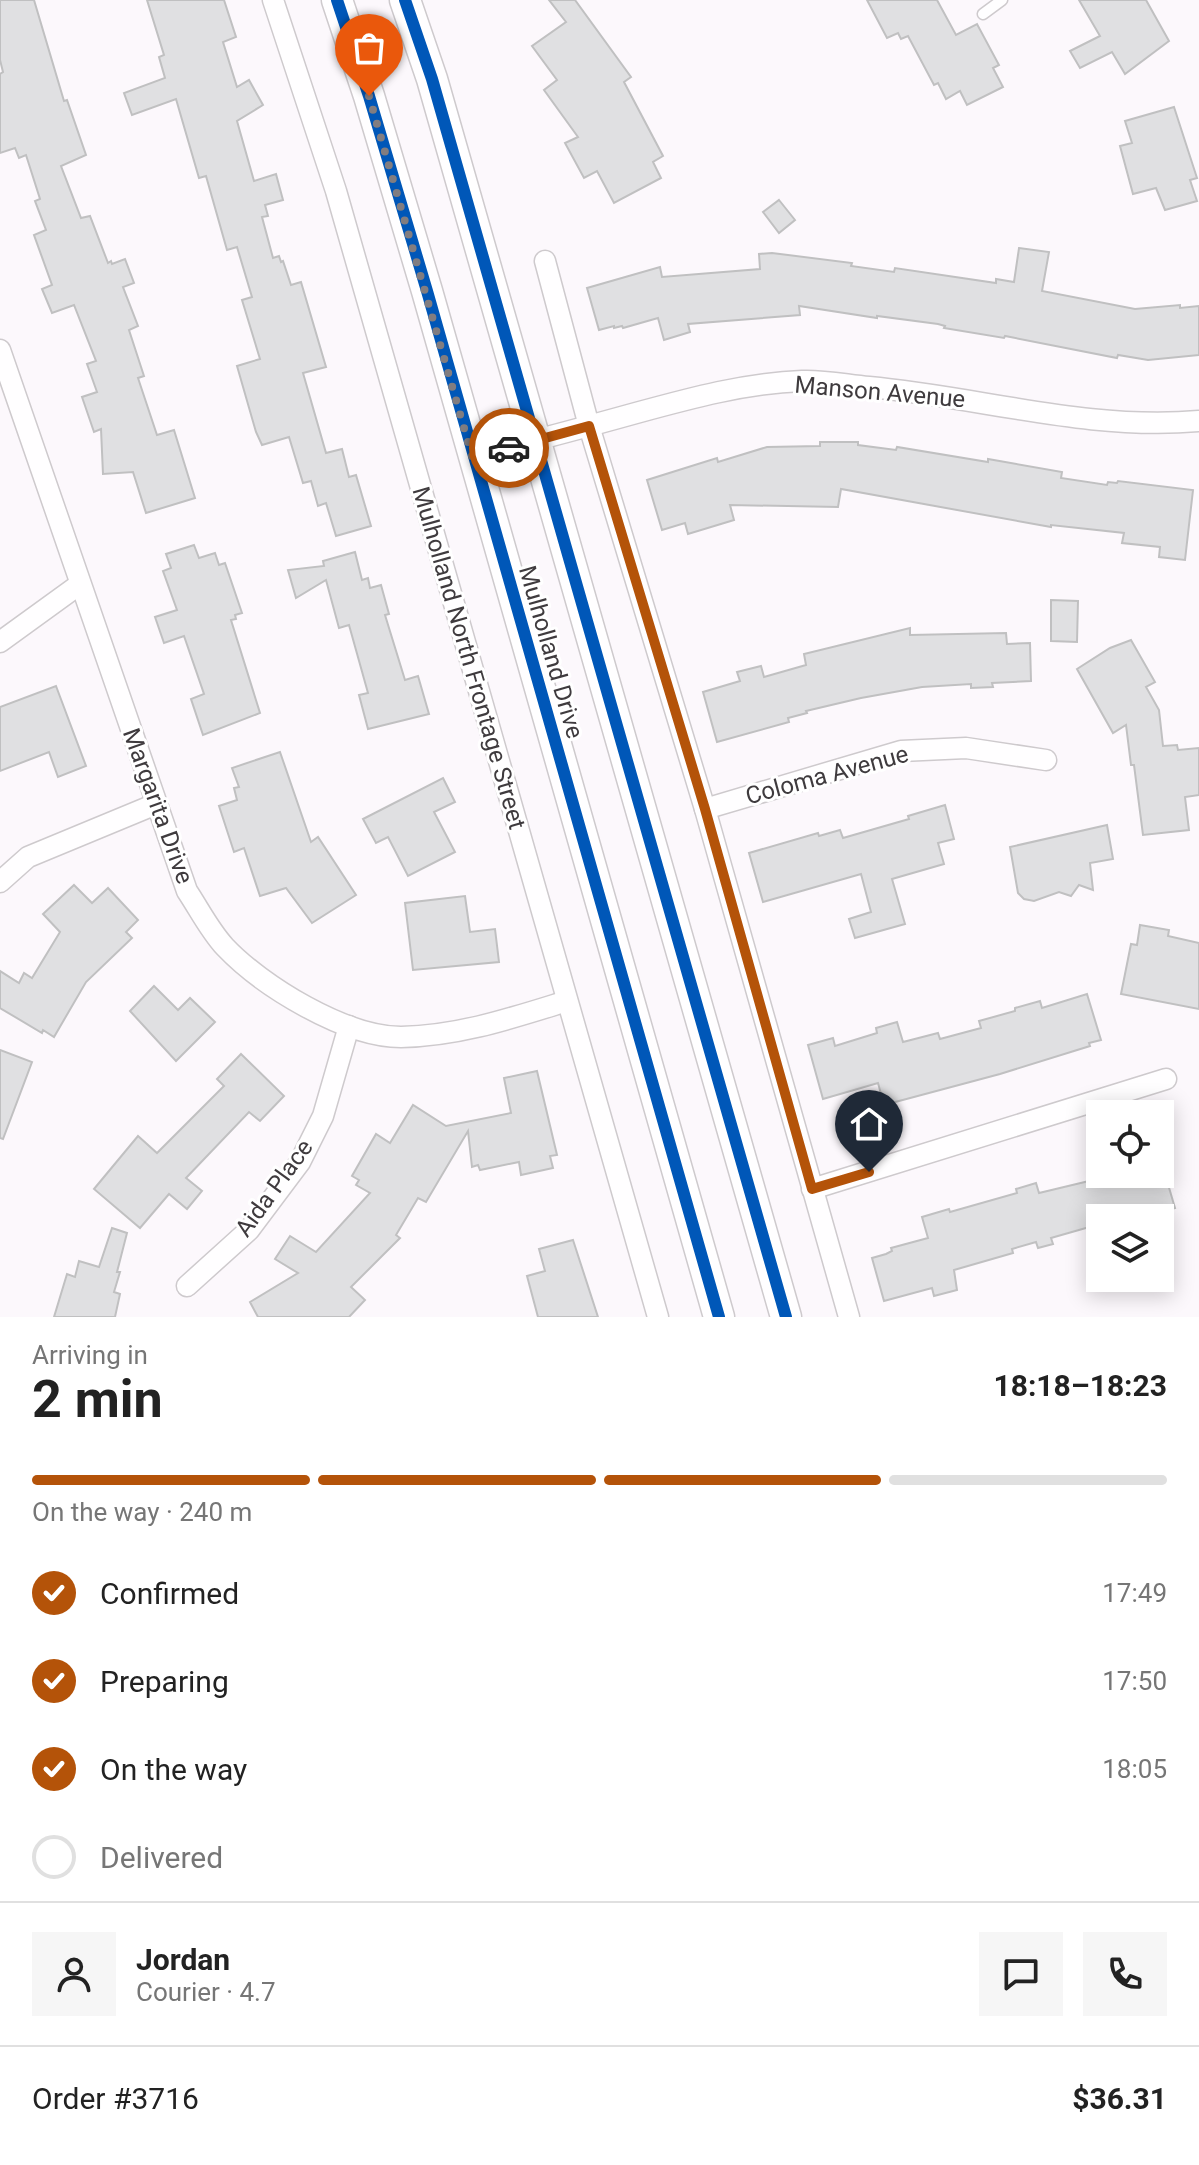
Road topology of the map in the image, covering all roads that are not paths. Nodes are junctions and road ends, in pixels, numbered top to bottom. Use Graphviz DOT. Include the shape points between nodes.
graph roads {
  1 [pos="273,0"];
  2 [pos="337,0"];
  3 [pos="405,0"];
  4 [pos="1002,0"];
  5 [pos="983,14"];
  6 [pos="545,261"];
  7 [pos="0,350"];
  8 [pos="1199,421"];
  9 [pos="589,426"];
  10 [pos="536,441"];
  11 [pos="472,456"];
  12 [pos="80,584"];
  13 [pos="0,642"];
  14 [pos="1046,760"];
  15 [pos="156,804"];
  16 [pos="705,809"];
  17 [pos="0,882"];
  18 [pos="567,1001"];
  19 [pos="349,1026"];
  20 [pos="1166,1079"];
  21 [pos="812,1189"];
  22 [pos="187,1286"];
  23 [pos="658,1317"];
  24 [pos="719,1317"];
  25 [pos="786,1317"];
  26 [pos="849,1317"];
  1 -- 18 [label="street, Mulholland North Frontage Street" via="336,191"];
  2 -- 11 [label="main road, Mulholland Drive" via="393,174"];
  3 -- 10 [label="main road, Mulholland Drive"];
  4 -- 5 [label="lane"];
  6 -- 9 [label="street"];
  7 -- 12 [label="street, Margarita Drive"];
  8 -- 9 [label="street, Manson Avenue" via="1102,422 923,392 805,381 694,397"];
  9 -- 10 [label="street, Manson Avenue"];
  9 -- 16 [label="street"];
  10 -- 11 [label="street, Manson Avenue"];
  10 -- 25 [label="main road, Mulholland Drive"];
  11 -- 24 [label="main road, Mulholland Drive"];
  12 -- 13 [label="street"];
  12 -- 15 [label="street, Margarita Drive"];
  14 -- 16 [label="street, Coloma Avenue" via="966,748 901,751"];
  15 -- 17 [label="street" via="28,857"];
  15 -- 19 [label="street, Margarita Drive" via="187,891 224,946 273,989"];
  16 -- 21 [label="street"];
  18 -- 19 [label="street, Margarita Drive" via="449,1034 397,1037"];
  18 -- 23 [label="street, Mulholland North Frontage Street"];
  19 -- 22 [label="street, Aida Place" via="323,1116 300,1162 249,1230"];
  20 -- 21 [label="street"];
  21 -- 26 [label="street"];
}
